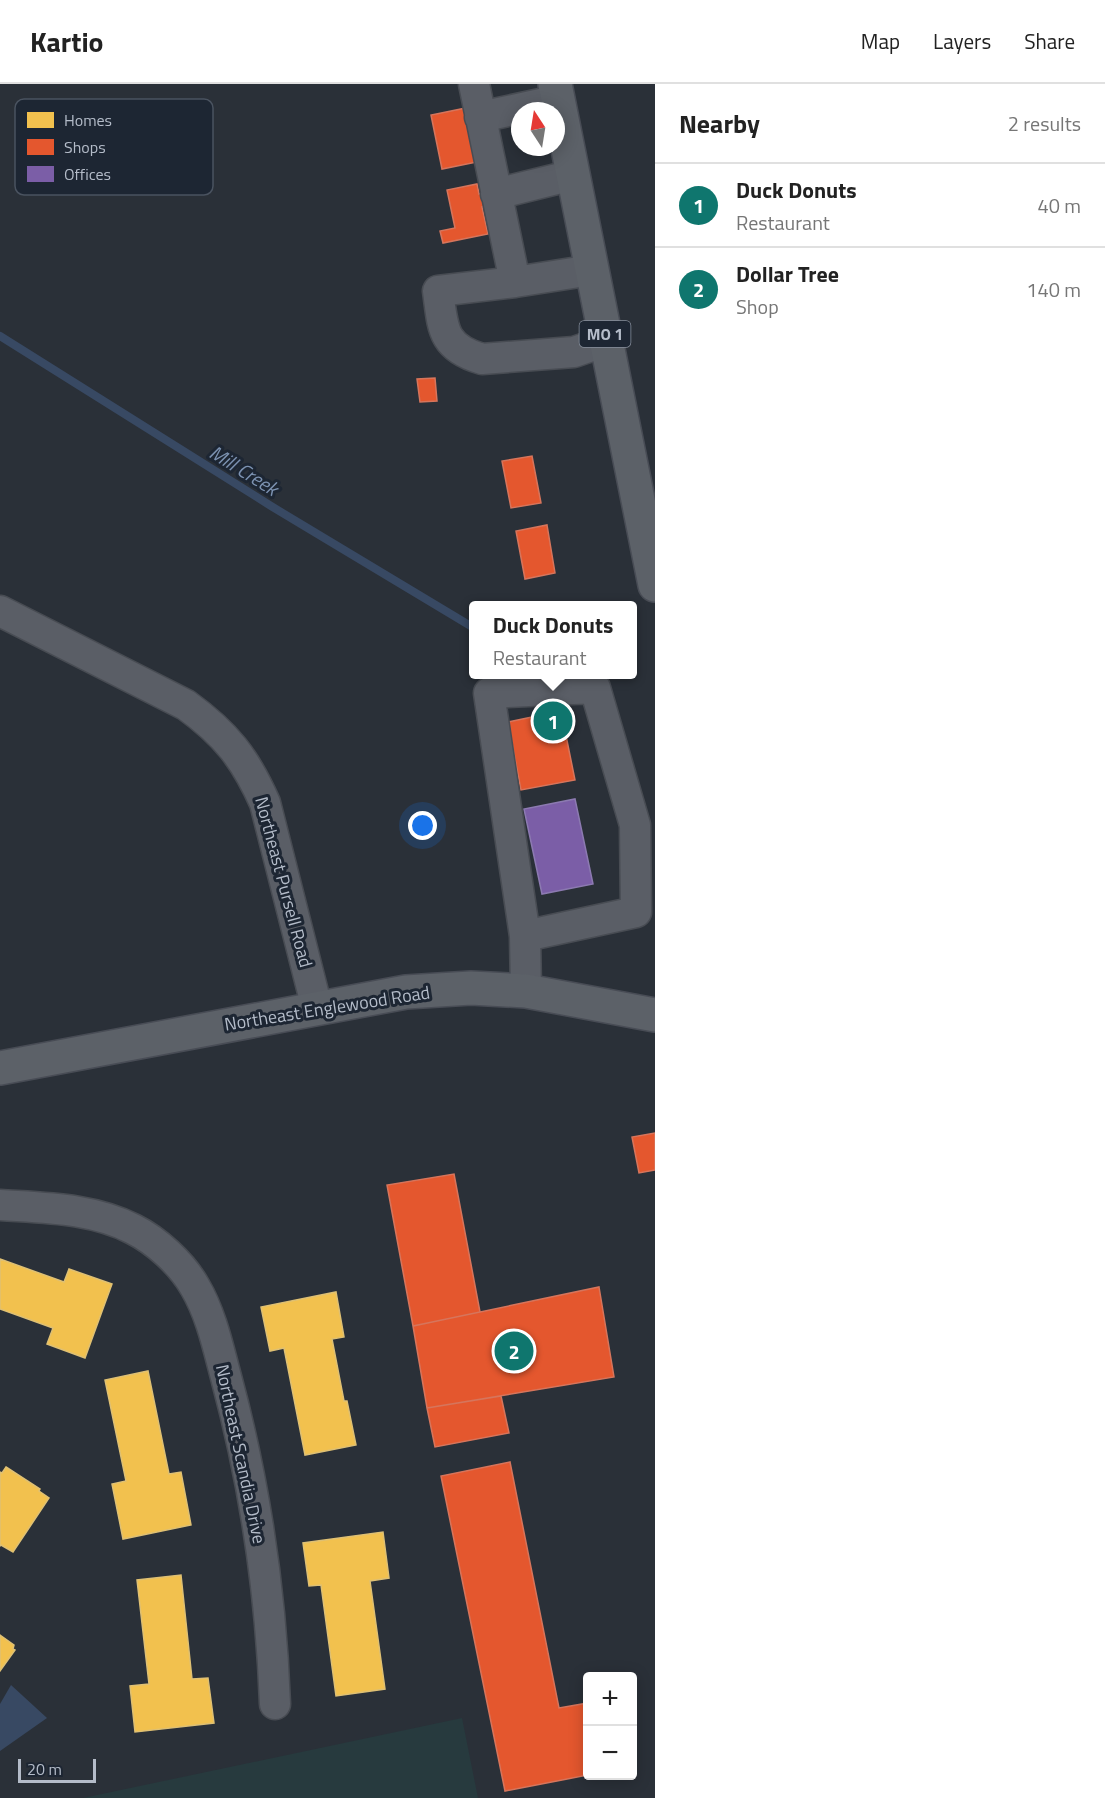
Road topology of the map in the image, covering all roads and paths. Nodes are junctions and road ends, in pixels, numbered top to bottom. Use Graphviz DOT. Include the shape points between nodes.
graph roads {
  1 [pos="474,84"];
  2 [pos="557,92"];
  3 [pos="480,117"];
  4 [pos="573,175"];
  5 [pos="496,194"];
  6 [pos="592,270"];
  7 [pos="515,282"];
  8 [pos="606,341"];
  9 [pos="654,571"];
  10 [pos="0,611"];
  11 [pos="645,823"];
  12 [pos="525,936"];
  13 [pos="526,991"];
  14 [pos="316,1008"];
  15 [pos="652,1016"];
  16 [pos="0,1068"];
  17 [pos="0,1205"];
  18 [pos="275,1704"];
  1 -- 3 [label="street"];
  2 -- 3 [label="street"];
  2 -- 4 [label="main road, MO 1"];
  3 -- 5 [label="street"];
  4 -- 5 [label="street"];
  4 -- 6 [label="main road, MO 1"];
  5 -- 7 [label="street"];
  6 -- 7 [label="street"];
  6 -- 8 [label="main road, MO 1"];
  7 -- 8 [label="street" via="438,291 444,333 470,355 482,359 574,352"];
  8 -- 9 [label="main road, MO 1"];
  10 -- 14 [label="street, Northeast Pursell Road" via="186,705 233,746 266,803"];
  11 -- 12 [label="street" via="636,912"];
  11 -- 12 [label="street" via="595,688 489,693"];
  12 -- 13 [label="street"];
  13 -- 14 [label="main road, Northeast Englewood Road" via="471,988 406,992"];
  13 -- 15 [label="main road, Northeast Englewood Road"];
  14 -- 16 [label="main road, Northeast Englewood Road"];
  17 -- 18 [label="street, Northeast Scandia Drive" via="85,1212 134,1229 163,1249 196,1288 212,1326 252,1490 267,1585"];
}
